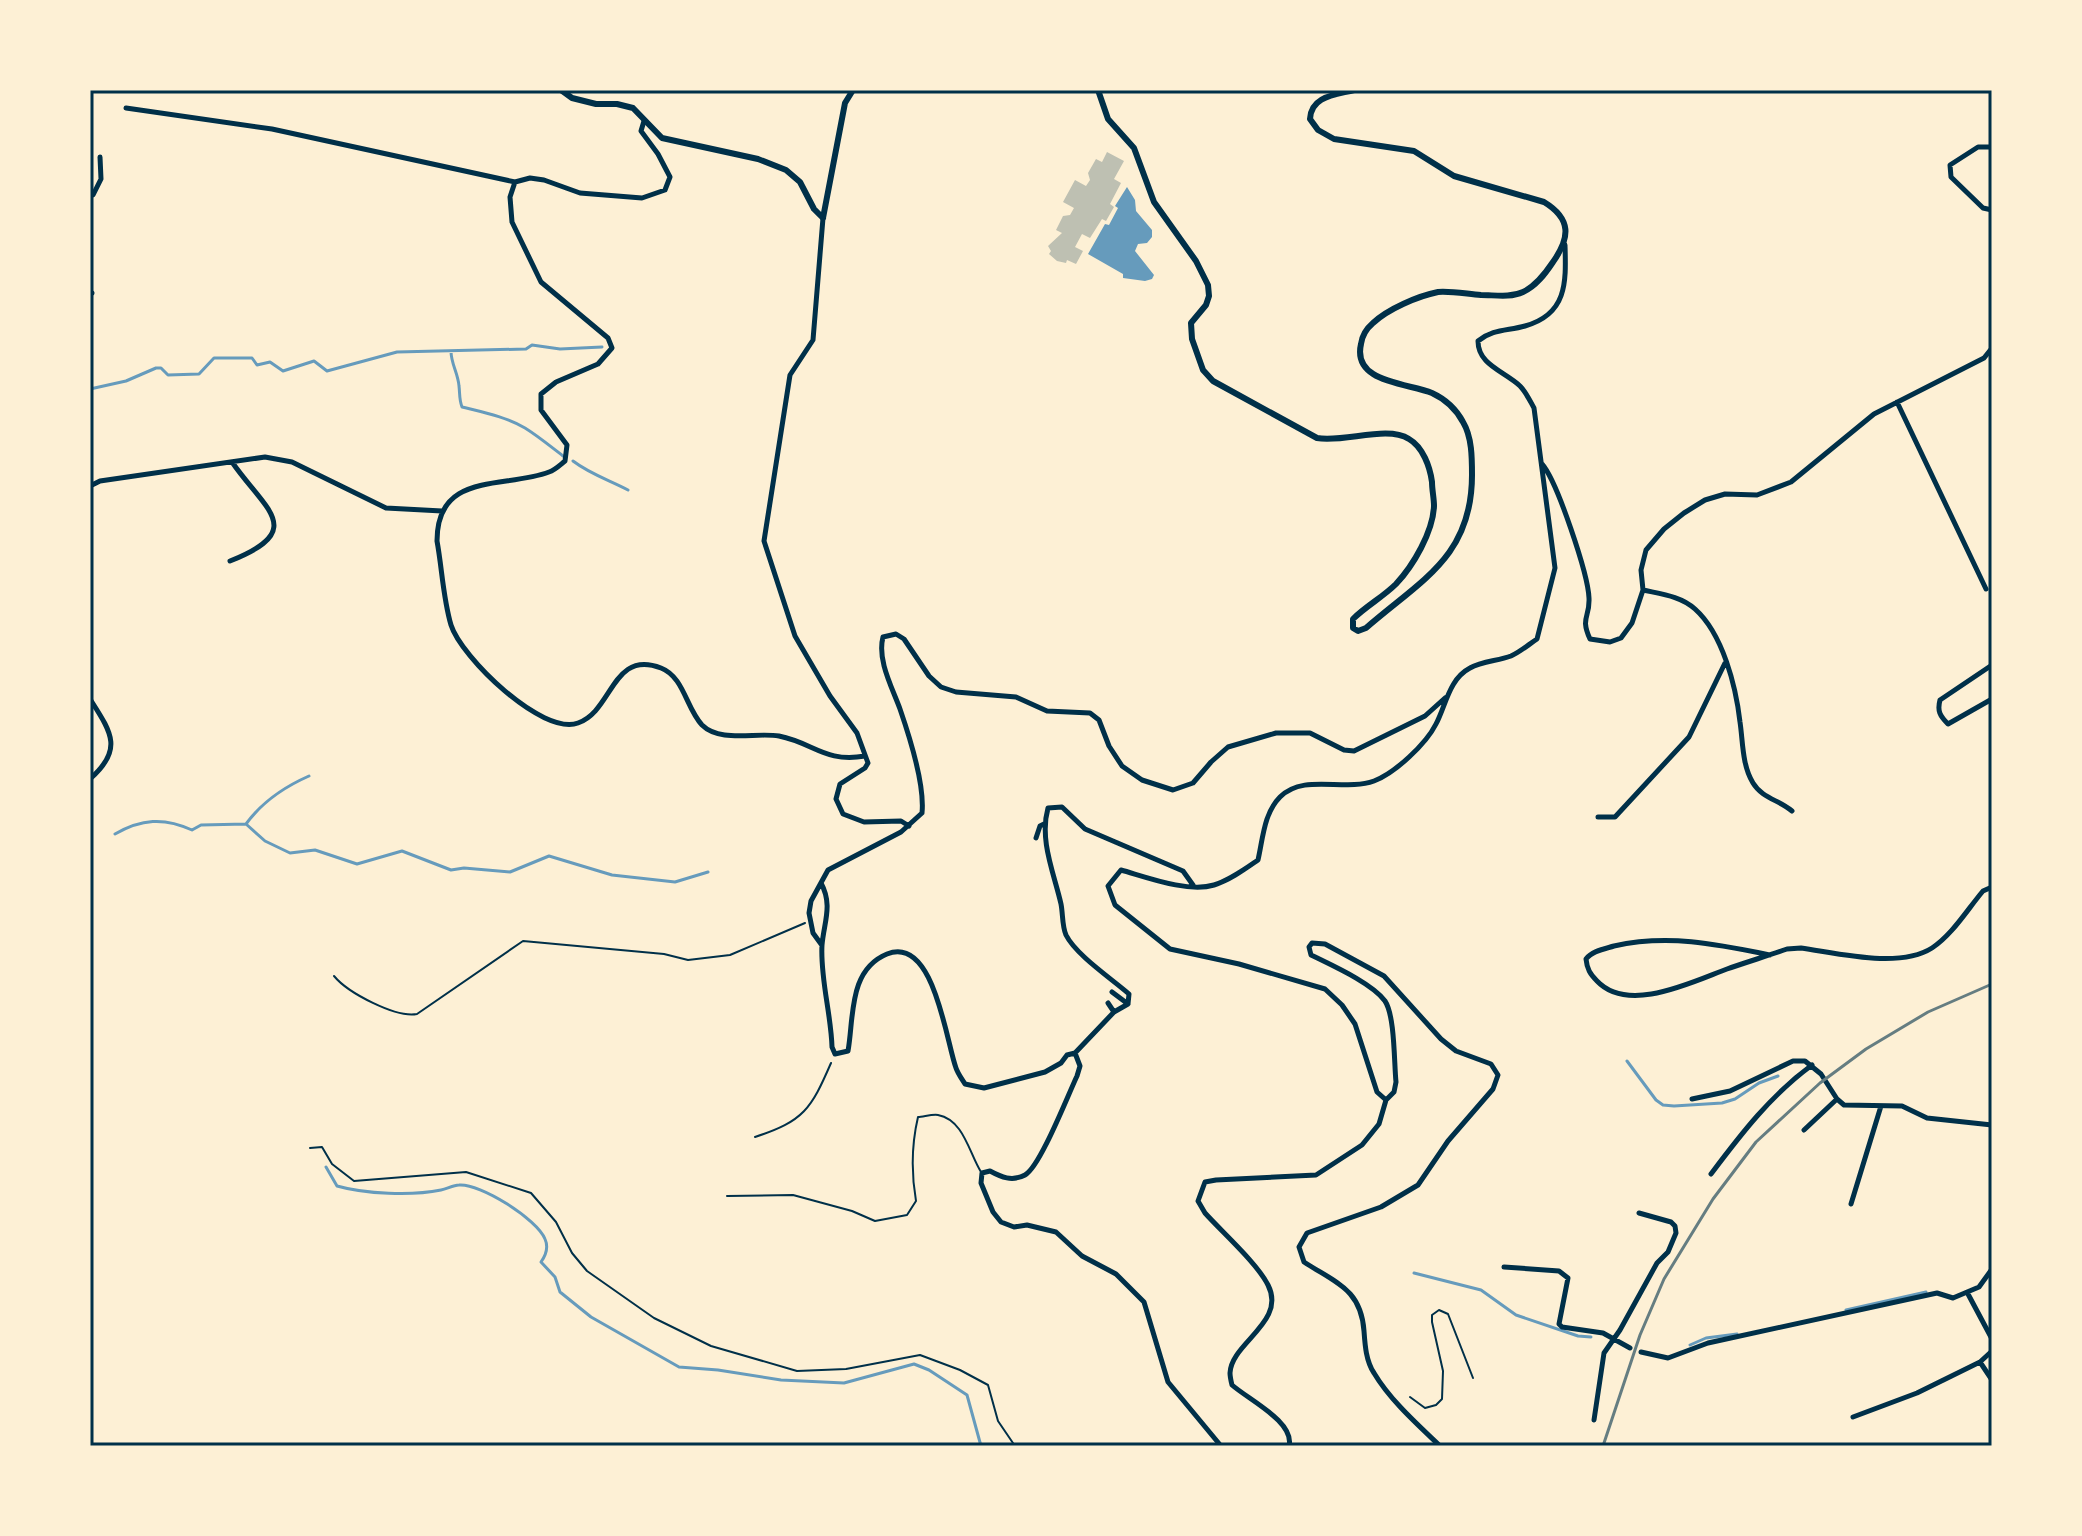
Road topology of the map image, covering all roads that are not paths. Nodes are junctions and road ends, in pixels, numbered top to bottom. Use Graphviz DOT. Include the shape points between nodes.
graph roads {
  1 [pos="561,90"];
  2 [pos="853,90"];
  3 [pos="1098,90"];
  4 [pos="1354,90"];
  5 [pos="126,108"];
  6 [pos="644,121"];
  7 [pos="1992,147"];
  8 [pos="100,157"];
  9 [pos="515,182"];
  10 [pos="90,195"];
  11 [pos="1992,210"];
  12 [pos="823,218"];
  13 [pos="1565,245"];
  14 [pos="1992,348"];
  15 [pos="1897,402"];
  16 [pos="232,462"];
  17 [pos="1542,464"];
  18 [pos="90,486"];
  19 [pos="442,511"];
  20 [pos="230,561"];
  21 [pos="1986,589"];
  22 [pos="1643,590"];
  23 [pos="1992,593"];
  24 [pos="1726,662"];
  25 [pos="1992,665"];
  26 [pos="1445,697"];
  27 [pos="90,699"];
  28 [pos="1992,699"];
  29 [pos="865,756"];
  30 [pos="90,779"];
  31 [pos="1792,811"];
  32 [pos="1598,817"];
  33 [pos="1044,824"];
  34 [pos="909,826"];
  35 [pos="1036,838"];
  36 [pos="821,883"];
  37 [pos="1193,885"];
  38 [pos="1992,887"];
  39 [pos="822,946"];
  40 [pos="1770,955"];
  41 [pos="1112,992"];
  42 [pos="1108,1003"];
  43 [pos="1128,1004"];
  44 [pos="1114,1012"];
  45 [pos="1075,1053"];
  46 [pos="1812,1065"];
  47 [pos="1692,1099"];
  48 [pos="1837,1099"];
  49 [pos="1386,1100"];
  50 [pos="1881,1106"];
  51 [pos="1992,1125"];
  52 [pos="1804,1130"];
  53 [pos="982,1173"];
  54 [pos="1711,1174"];
  55 [pos="727,1196"];
  56 [pos="1851,1204"];
  57 [pos="1639,1213"];
  58 [pos="1504,1267"];
  59 [pos="1992,1269"];
  60 [pos="1968,1294"];
  61 [pos="1992,1339"];
  62 [pos="1613,1341"];
  63 [pos="1630,1348"];
  64 [pos="1992,1351"];
  65 [pos="1641,1352"];
  66 [pos="1980,1362"];
  67 [pos="1473,1378"];
  68 [pos="1992,1380"];
  69 [pos="1410,1397"];
  70 [pos="1853,1417"];
  71 [pos="1594,1420"];
  72 [pos="640,1446"];
  73 [pos="656,1446"];
  74 [pos="1221,1446"];
  75 [pos="1289,1446"];
  76 [pos="1440,1446"];
  1 -- 6 [label="street" via="596,104 633,108"];
  2 -- 12 [label="street" via="845,103"];
  3 -- 13 [label="street" via="1108,119 1134,148 1154,202 1208,285 1206,305 1191,323 1203,370 1213,381 1317,438 1394,434 1410,439 1424,453 1434,508 1428,529 1398,582 1353,619 1358,631 1429,577 1459,540 1472,497 1472,453 1464,423 1449,403 1432,393 1369,372 1359,349 1363,336 1387,313 1424,296 1521,294"];
  4 -- 13 [label="street" via="1310,108 1318,130 1334,139 1414,151 1454,176 1544,202 1564,221"];
  5 -- 9 [label="street" via="272,129"];
  6 -- 9 [label="street" via="641,131 670,177 665,190 642,198 580,193 530,178"];
  6 -- 12 [label="street" via="662,138 786,170"];
  7 -- 11 [label="street" via="1978,147 1950,165 1951,177 1983,208"];
  8 -- 10 [label="street" via="101,179"];
  9 -- 19 [label="street" via="512,222 541,282 608,338 612,348 598,364 541,394 541,410 567,445 565,461 551,472 471,487"];
  12 -- 29 [label="street" via="813,340 790,375 764,541 795,636 857,733"];
  13 -- 17 [label="street" via="1565,285 1548,315 1487,333 1478,341 1483,359 1522,387 1534,408"];
  14 -- 15 [label="street" via="1984,358"];
  15 -- 21 [label="street"];
  15 -- 22 [label="street" via="1874,414 1791,482 1757,495 1725,494 1684,513 1646,550"];
  16 -- 18 [label="street"];
  16 -- 19 [label="street" via="265,457 292,462 386,508"];
  16 -- 20 [label="street" via="270,510 275,532 266,543"];
  17 -- 22 [label="street" via="1561,499 1584,578 1589,599 1584,624 1590,639 1621,638"];
  17 -- 26 [label="street" via="1555,568 1537,639 1514,655 1470,668"];
  19 -- 29 [label="street" via="437,541 451,627 464,649 530,712 552,723 576,724 594,715 627,669 658,667 673,674 703,727 721,735 779,736 826,755"];
  21 -- 23 [label="lane"];
  22 -- 24 [label="street" via="1673,596 1694,608"];
  24 -- 31 [label="street" via="1736,687 1750,779"];
  24 -- 32 [label="street" via="1689,737 1615,817"];
  25 -- 28 [label="street" via="1940,700 1938,708 1948,724"];
  26 -- 34 [label="street" via="1425,716 1354,751 1310,733 1276,733 1228,747 1193,783 1173,790 1142,780 1122,766 1099,720 1090,713 1047,711 1016,697 941,687 904,639 896,634 883,637 880,649 924,798 922,813"];
  26 -- 37 [label="street" via="1427,740 1402,762 1375,780 1305,784 1282,795 1269,812 1258,860 1212,886"];
  27 -- 30 [label="street" via="111,733 112,746"];
  29 -- 34 [label="street" via="865,768 840,784 836,799 843,814 864,822 901,821"];
  33 -- 35 [label="street"];
  33 -- 37 [label="street" via="1048,808 1062,807 1085,829 1183,871"];
  33 -- 43 [label="street" via="1066,934 1129,994"];
  34 -- 36 [label="street" via="828,870"];
  36 -- 39 [label="street" via="828,916"];
  36 -- 39 [label="street" via="811,901 809,921"];
  37 -- 49 [label="street" via="1121,870 1108,886 1115,905 1170,949 1325,989 1355,1024 1377,1092"];
  38 -- 40 [label="street" via="1922,952 1889,958 1801,948"];
  39 -- 45 [label="street" via="835,1054 848,1051 850,1013 867,967 897,951 914,957 935,990 956,1071 965,1084 984,1088 1045,1072"];
  40 -- 40 [label="street" via="1660,938 1606,948 1586,959 1587,970 1606,990 1626,996 1668,990"];
  41 -- 43 [label="street"];
  42 -- 44 [label="street"];
  43 -- 44 [label="street"];
  44 -- 45 [label="street"];
  45 -- 53 [label="street" via="1077,1076 1029,1174 1015,1179"];
  46 -- 47 [label="street" via="1793,1061 1730,1091"];
  46 -- 48 [label="street"];
  46 -- 54 [label="street" via="1786,1084"];
  48 -- 50 [label="street" via="1844,1105"];
  48 -- 52 [label="street"];
  49 -- 75 [label="street" via="1379,1124 1362,1145 1316,1175 1216,1180 1205,1182 1200,1190 1198,1201 1205,1213 1270,1288 1267,1318 1230,1371 1232,1385 1288,1428"];
  49 -- 76 [label="street" via="1396,1082 1385,1001 1352,975 1311,955 1312,943 1325,944 1384,976 1441,1039 1456,1051 1491,1064 1498,1075 1493,1089 1418,1185 1381,1207 1307,1233 1299,1247 1304,1262 1346,1287 1359,1302 1373,1372"];
  50 -- 51 [label="street" via="1902,1106 1927,1118"];
  50 -- 56 [label="street"];
  53 -- 55 [label="lane" via="964,1135 938,1115 918,1117 912,1146 916,1201 907,1215 875,1221 793,1195"];
  53 -- 74 [label="street" via="981,1183 1001,1222 1056,1232 1082,1256 1116,1274 1144,1302 1168,1382"];
  57 -- 62 [label="street" via="1671,1222 1676,1233"];
  58 -- 62 [label="street" via="1559,1271 1568,1278 1559,1324 1603,1333"];
  59 -- 60 [label="street"];
  60 -- 61 [label="street"];
  60 -- 65 [label="street" via="1953,1298 1937,1293 1708,1343 1668,1358"];
  62 -- 63 [label="street"];
  62 -- 71 [label="street" via="1604,1353"];
  64 -- 66 [label="street"];
  66 -- 68 [label="street"];
  66 -- 70 [label="street"];
  67 -- 69 [label="lane" via="1448,1314 1439,1310 1432,1322 1443,1371 1442,1399 1425,1408"];
  72 -- 73 [label="street"];
}
